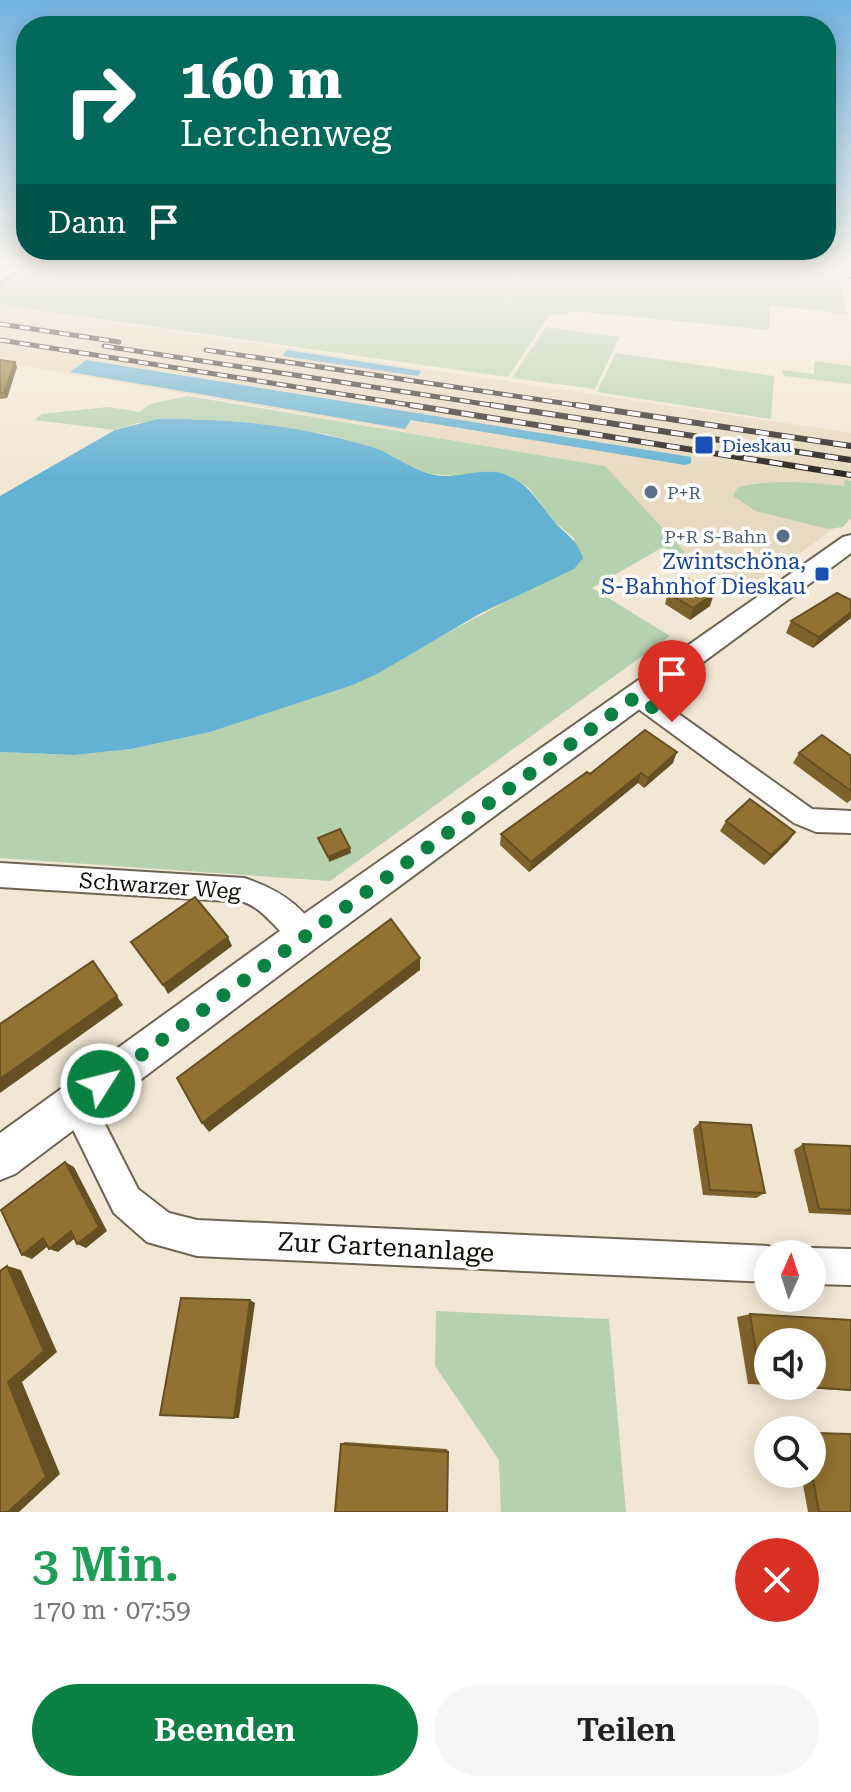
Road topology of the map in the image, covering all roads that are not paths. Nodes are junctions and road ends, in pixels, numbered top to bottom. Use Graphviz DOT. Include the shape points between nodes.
graph roads {
  1 [pos="851,542"];
  2 [pos="637,696"];
  3 [pos="851,822"];
  4 [pos="0,875"];
  5 [pos="304,935"];
  6 [pos="76,1103"];
  7 [pos="0,1159"];
  8 [pos="754,1263"];
  9 [pos="826,1266"];
  10 [pos="851,1267"];
  1 -- 2 [label="street"];
  2 -- 3 [label="street" via="803,816"];
  2 -- 5 [label="street"];
  4 -- 5 [label="street, Schwarzer Weg" via="244,890 269,899"];
  5 -- 6 [label="street"];
  6 -- 7 [label="street"];
  6 -- 8 [label="street, Zur Gartenanlage" via="126,1201 160,1229 197,1238"];
  9 -- 10 [label="street"];
}
